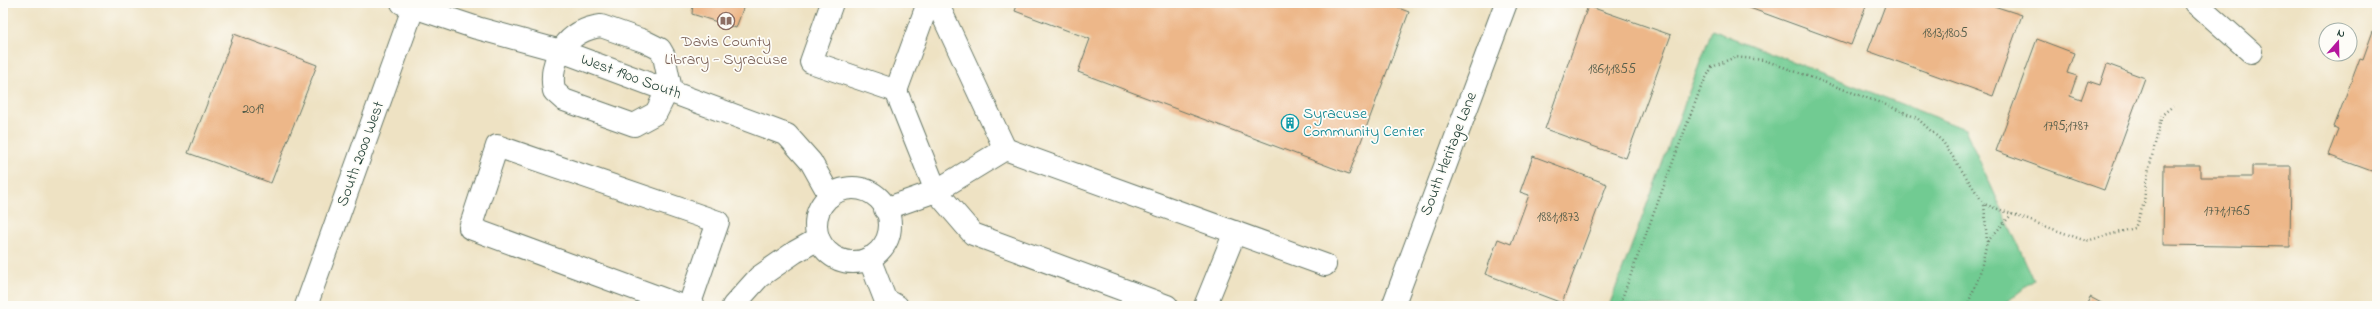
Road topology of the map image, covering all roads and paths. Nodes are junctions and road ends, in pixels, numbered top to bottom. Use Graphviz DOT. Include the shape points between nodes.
graph roads {
  1 [pos="832,3"];
  2 [pos="928,3"];
  3 [pos="937,3"];
  4 [pos="1506,3"];
  5 [pos="2196,3"];
  6 [pos="410,4"];
  7 [pos="560,51"];
  8 [pos="2251,52"];
  9 [pos="668,90"];
  10 [pos="896,91"];
  11 [pos="2173,106"];
  12 [pos="1005,149"];
  13 [pos="936,191"];
  14 [pos="830,196"];
  15 [pos="1984,204"];
  16 [pos="886,209"];
  17 [pos="2012,214"];
  18 [pos="1235,232"];
  19 [pos="818,239"];
  20 [pos="1987,242"];
  21 [pos="869,258"];
  22 [pos="1325,264"];
  23 [pos="306,306"];
  24 [pos="682,306"];
  25 [pos="689,306"];
  26 [pos="733,306"];
  27 [pos="897,306"];
  28 [pos="1167,306"];
  29 [pos="1205,306"];
  30 [pos="1393,306"];
  31 [pos="1618,306"];
  32 [pos="1967,306"];
  1 -- 10 [label="street" via="812,62"];
  2 -- 10 [label="street"];
  3 -- 12 [label="street"];
  4 -- 30 [label="street, South Heritage Lane"];
  5 -- 8 [label="street"];
  6 -- 7 [label="street, West 1900 South"];
  6 -- 23 [label="street, South 2000 West"];
  7 -- 9 [label="street, West 1900 South"];
  7 -- 9 [label="street" via="564,45 590,27 601,26 622,33 660,49 670,85"];
  7 -- 9 [label="street" via="552,78 554,91 564,100 634,125 656,113"];
  9 -- 14 [label="street, West 1900 South" via="787,135 811,162"];
  10 -- 13 [label="street"];
  11 -- 17 [label="path" via="2162,115 2146,181 2144,203 2135,228 2086,241"];
  12 -- 13 [label="street"];
  12 -- 18 [label="street"];
  13 -- 16 [label="street"];
  13 -- 28 [label="street" via="973,234"];
  14 -- 16 [label="street" via="841,190 865,190 876,196"];
  14 -- 19 [label="street" via="816,216"];
  15 -- 17 [label="path"];
  15 -- 20 [label="path"];
  15 -- 31 [label="path" via="1944,142 1917,118 1764,60 1735,57 1712,68 1701,86"];
  16 -- 21 [label="street" via="890,229 886,241 879,251"];
  17 -- 20 [label="path"];
  18 -- 22 [label="street"];
  18 -- 29 [label="street"];
  19 -- 21 [label="street" via="834,257 858,262"];
  19 -- 26 [label="street" via="759,277"];
  20 -- 32 [label="path" via="1979,277"];
  21 -- 27 [label="street" via="885,299"];
  24 -- 25 [label="street" via="470,228 497,146 718,222"];
}
